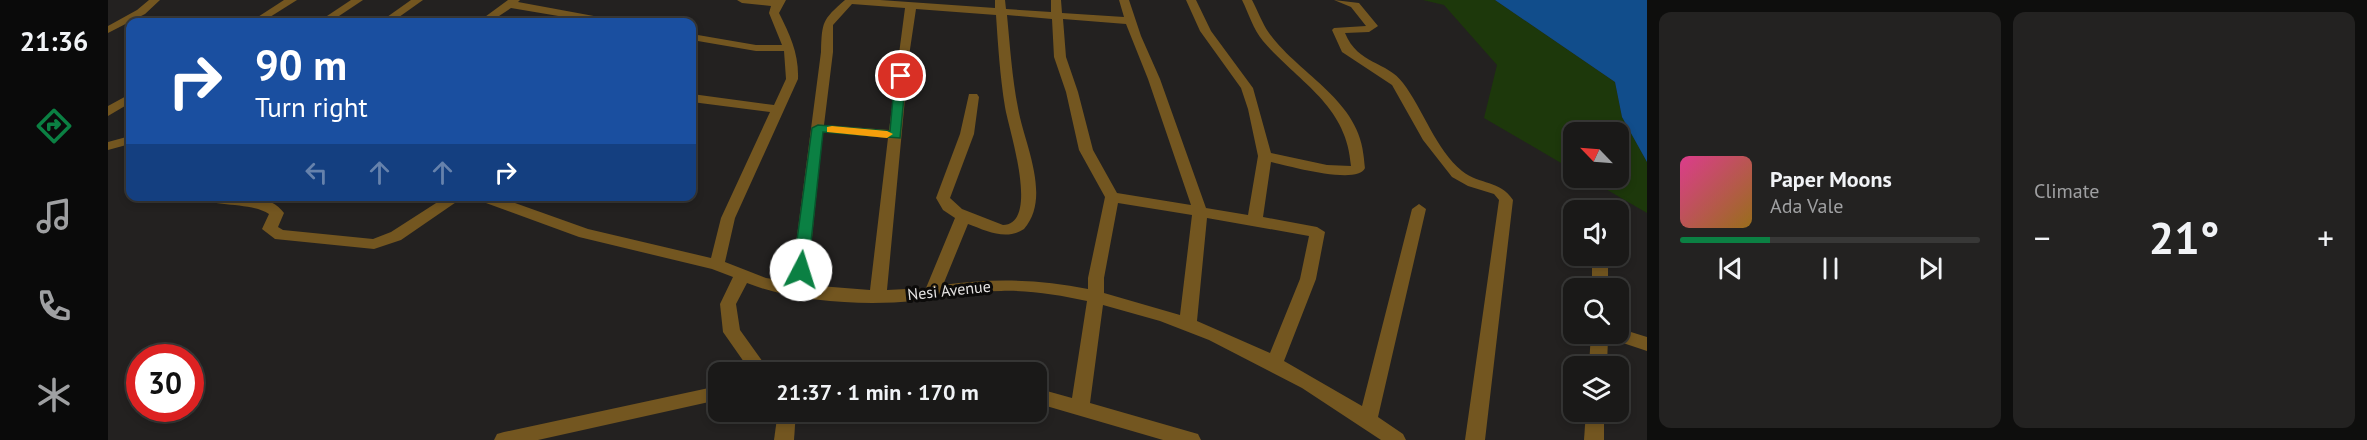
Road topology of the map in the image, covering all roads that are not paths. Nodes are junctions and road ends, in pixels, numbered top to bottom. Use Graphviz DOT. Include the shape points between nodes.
graph roads {
  1 [pos="169,0"];
  2 [pos="292,0"];
  3 [pos="357,0"];
  4 [pos="418,0"];
  5 [pos="742,0"];
  6 [pos="1056,0"];
  7 [pos="1124,0"];
  8 [pos="1191,0"];
  9 [pos="1247,0"];
  10 [pos="1339,0"];
  11 [pos="155,1"];
  12 [pos="850,1"];
  13 [pos="512,2"];
  14 [pos="779,2"];
  15 [pos="911,6"];
  16 [pos="1000,6"];
  17 [pos="1058,17"];
  18 [pos="134,18"];
  19 [pos="262,18"];
  20 [pos="330,18"];
  21 [pos="391,18"];
  22 [pos="489,18"];
  23 [pos="590,18"];
  24 [pos="1130,21"];
  25 [pos="125,25"];
  26 [pos="108,30"];
  27 [pos="696,38"];
  28 [pos="790,48"];
  29 [pos="973,97"];
  30 [pos="696,99"];
  31 [pos="126,101"];
  32 [pos="778,110"];
  33 [pos="108,112"];
  34 [pos="818,128"];
  35 [pos="895,135"];
  36 [pos="126,141"];
  37 [pos="108,146"];
  38 [pos="1265,156"];
  39 [pos="1112,197"];
  40 [pos="236,201"];
  41 [pos="450,201"];
  42 [pos="493,201"];
  43 [pos="1419,209"];
  44 [pos="1200,211"];
  45 [pos="964,216"];
  46 [pos="1255,220"];
  47 [pos="717,264"];
  48 [pos="742,276"];
  49 [pos="799,288"];
  50 [pos="932,292"];
  51 [pos="878,296"];
  52 [pos="1096,296"];
  53 [pos="1188,324"];
  54 [pos="1629,338"];
  55 [pos="1647,344"];
  56 [pos="754,362"];
  57 [pos="1274,365"];
  58 [pos="708,395"];
  59 [pos="1047,398"];
  60 [pos="1080,407"];
  61 [pos="1368,420"];
  62 [pos="786,422"];
  63 [pos="1595,422"];
  64 [pos="504,440"];
  65 [pos="784,440"];
  66 [pos="1191,440"];
  67 [pos="1396,440"];
  68 [pos="1476,440"];
  69 [pos="1594,440"];
  1 -- 11 [label="street"];
  2 -- 19 [label="street"];
  3 -- 20 [label="street"];
  4 -- 21 [label="street"];
  5 -- 14 [label="street"];
  6 -- 17 [label="street"];
  7 -- 24 [label="street"];
  8 -- 38 [label="street" via="1206,31 1246,88"];
  9 -- 38 [label="street" via="1268,39 1319,86 1355,137 1358,168 1334,171"];
  10 -- 68 [label="street" via="1355,5 1372,26 1338,30 1343,46 1396,83 1430,140 1457,174 1500,191 1506,200"];
  11 -- 18 [label="street"];
  12 -- 15 [label="street"];
  12 -- 34 [label="street" via="827,25"];
  13 -- 22 [label="street"];
  13 -- 23 [label="street"];
  14 -- 28 [label="street" via="774,14"];
  15 -- 16 [label="street"];
  15 -- 35 [label="street"];
  16 -- 17 [label="street"];
  16 -- 45 [label="street" via="1014,122 1029,180 1025,216 1009,230"];
  17 -- 24 [label="street"];
  17 -- 39 [label="street" via="1060,57 1086,150"];
  24 -- 44 [label="street"];
  25 -- 26 [label="street"];
  27 -- 28 [label="street" via="756,48"];
  28 -- 32 [label="street" via="794,62 792,79"];
  29 -- 45 [label="street" via="967,134 943,198 949,208"];
  30 -- 32 [label="street"];
  31 -- 33 [label="street"];
  32 -- 47 [label="street" via="728,218"];
  34 -- 35 [label="street"];
  34 -- 49 [label="street"];
  35 -- 51 [label="street"];
  36 -- 37 [label="street"];
  38 -- 46 [label="street"];
  39 -- 44 [label="street"];
  39 -- 52 [label="street"];
  40 -- 41 [label="street" via="275,210 270,229 280,235 374,244 396,236"];
  42 -- 47 [label="street, Nesi Avenue" via="568,229"];
  43 -- 61 [label="street"];
  44 -- 46 [label="street"];
  44 -- 53 [label="street"];
  45 -- 50 [label="street"];
  46 -- 57 [label="street" via="1317,232 1308,279"];
  47 -- 48 [label="street, Nesi Avenue"];
  48 -- 49 [label="street, Nesi Avenue"];
  48 -- 56 [label="street" via="728,304 732,332"];
  49 -- 51 [label="street, Nesi Avenue"];
  50 -- 51 [label="street, Nesi Avenue"];
  50 -- 52 [label="street, Nesi Avenue" via="1012,285"];
  52 -- 53 [label="street, Nesi Avenue"];
  52 -- 60 [label="street"];
  53 -- 57 [label="street, Nesi Avenue"];
  54 -- 55 [label="street"];
  57 -- 61 [label="street, Nesi Avenue"];
  58 -- 64 [label="street"];
  59 -- 60 [label="street"];
  60 -- 66 [label="street"];
  61 -- 67 [label="street, Nesi Avenue"];
  62 -- 65 [label="street"];
  63 -- 69 [label="street"];
}
